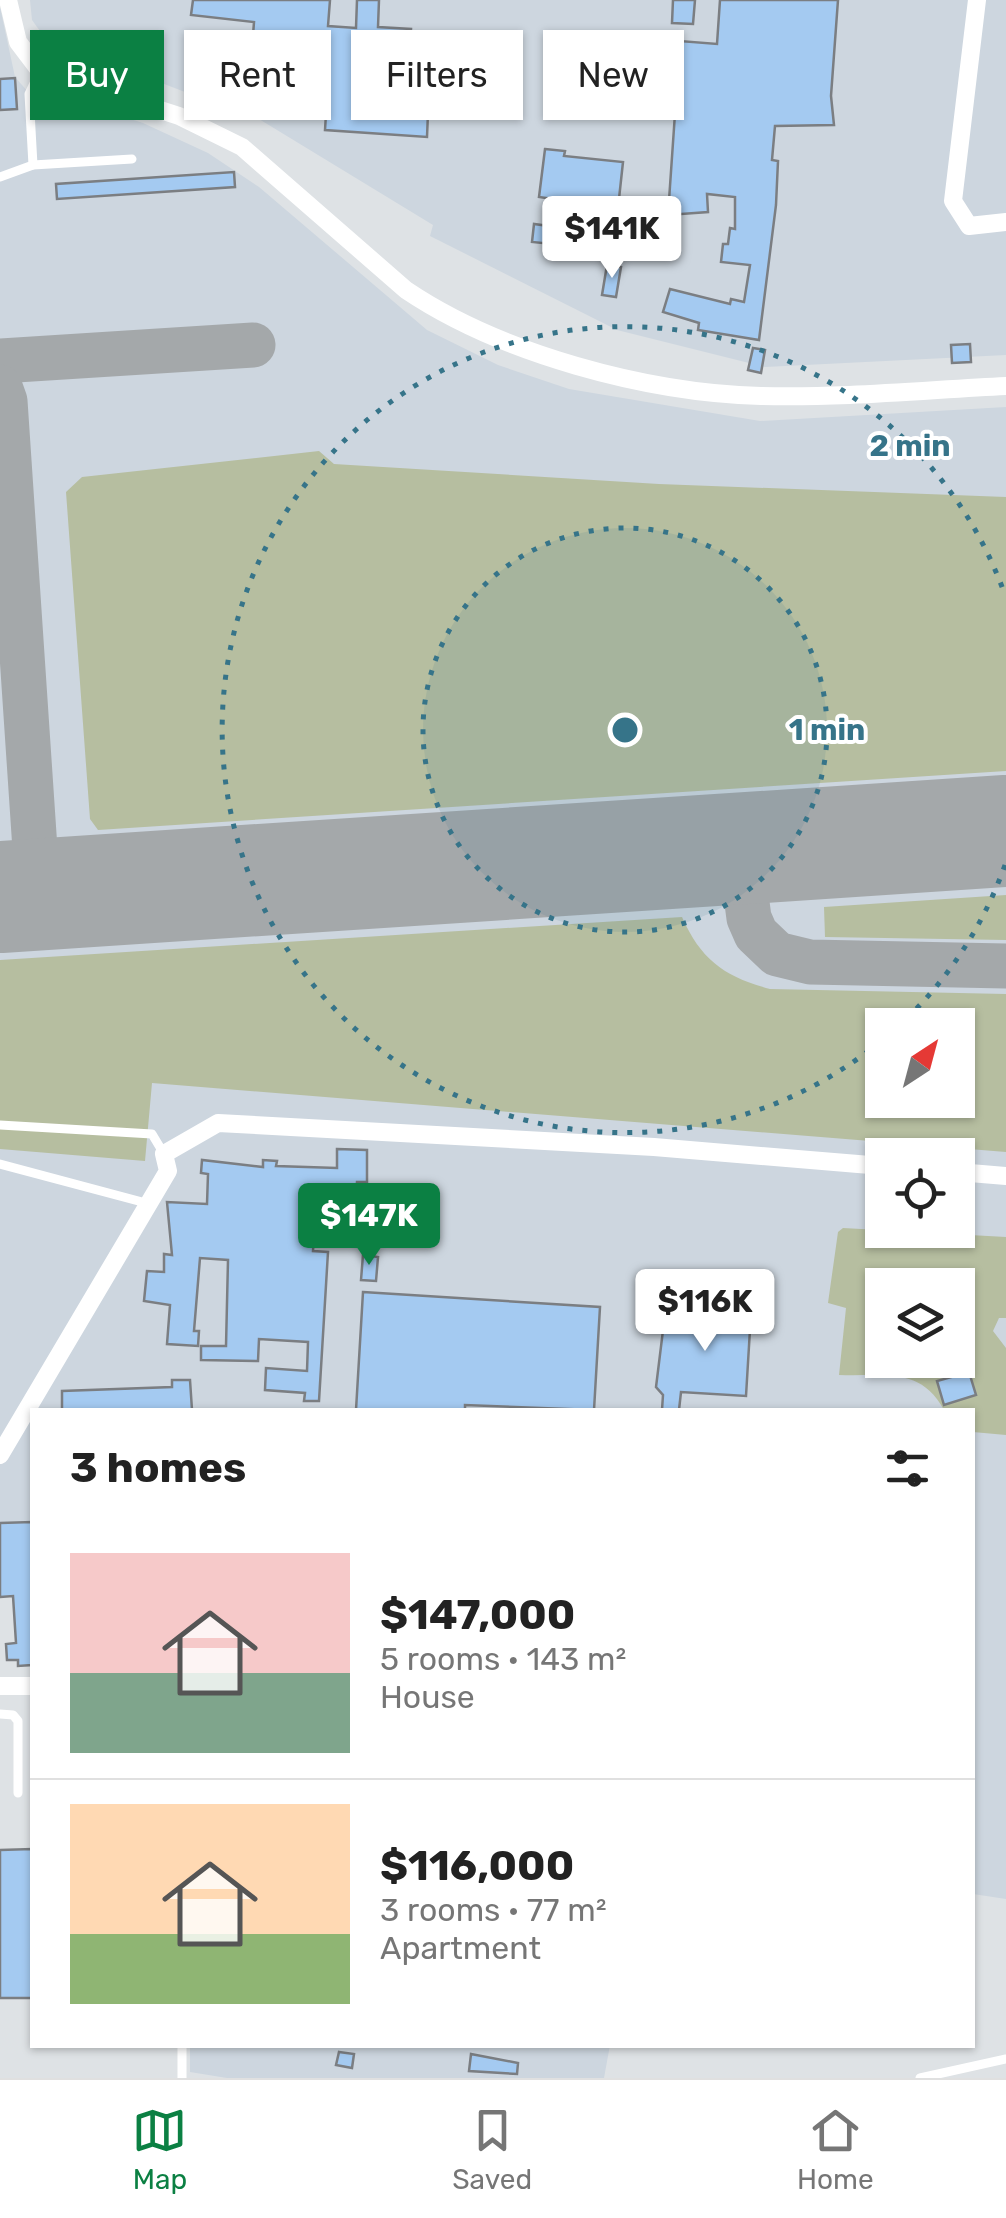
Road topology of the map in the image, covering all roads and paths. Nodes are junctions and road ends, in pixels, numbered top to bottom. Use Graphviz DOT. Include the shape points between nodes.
graph roads {
  1 [pos="8,0"];
  2 [pos="977,0"];
  3 [pos="30,58"];
  4 [pos="30,92"];
  5 [pos="164,111"];
  6 [pos="30,118"];
  7 [pos="30,120"];
  8 [pos="132,159"];
  9 [pos="32,165"];
  10 [pos="0,178"];
  11 [pos="1006,222"];
  12 [pos="1006,386"];
  13 [pos="0,1125"];
  14 [pos="164,1154"];
  15 [pos="0,1164"];
  16 [pos="865,1165"];
  17 [pos="975,1173"];
  18 [pos="1006,1176"];
  19 [pos="146,1204"];
  20 [pos="0,1455"];
  21 [pos="0,1686"];
  22 [pos="30,1686"];
  23 [pos="0,1714"];
  24 [pos="18,1793"];
  25 [pos="182,2048"];
  26 [pos="1006,2058"];
  27 [pos="182,2078"];
  28 [pos="920,2078"];
  1 -- 3 [label="street" via="18,42"];
  2 -- 11 [label="street" via="953,201 969,226"];
  4 -- 6 [label="lane"];
  5 -- 12 [label="street" via="242,147 406,290 503,341 639,379 759,396"];
  7 -- 9 [label="lane"];
  8 -- 9 [label="lane"];
  9 -- 10 [label="lane"];
  13 -- 14 [label="lane" via="152,1134"];
  14 -- 16 [label="street" via="218,1123"];
  14 -- 19 [label="street" via="168,1171"];
  15 -- 19 [label="lane"];
  17 -- 18 [label="street"];
  19 -- 20 [label="street"];
  21 -- 22 [label="street"];
  23 -- 24 [label="lane" via="18,1721"];
  25 -- 27 [label="lane"];
  26 -- 28 [label="lane"];
}
